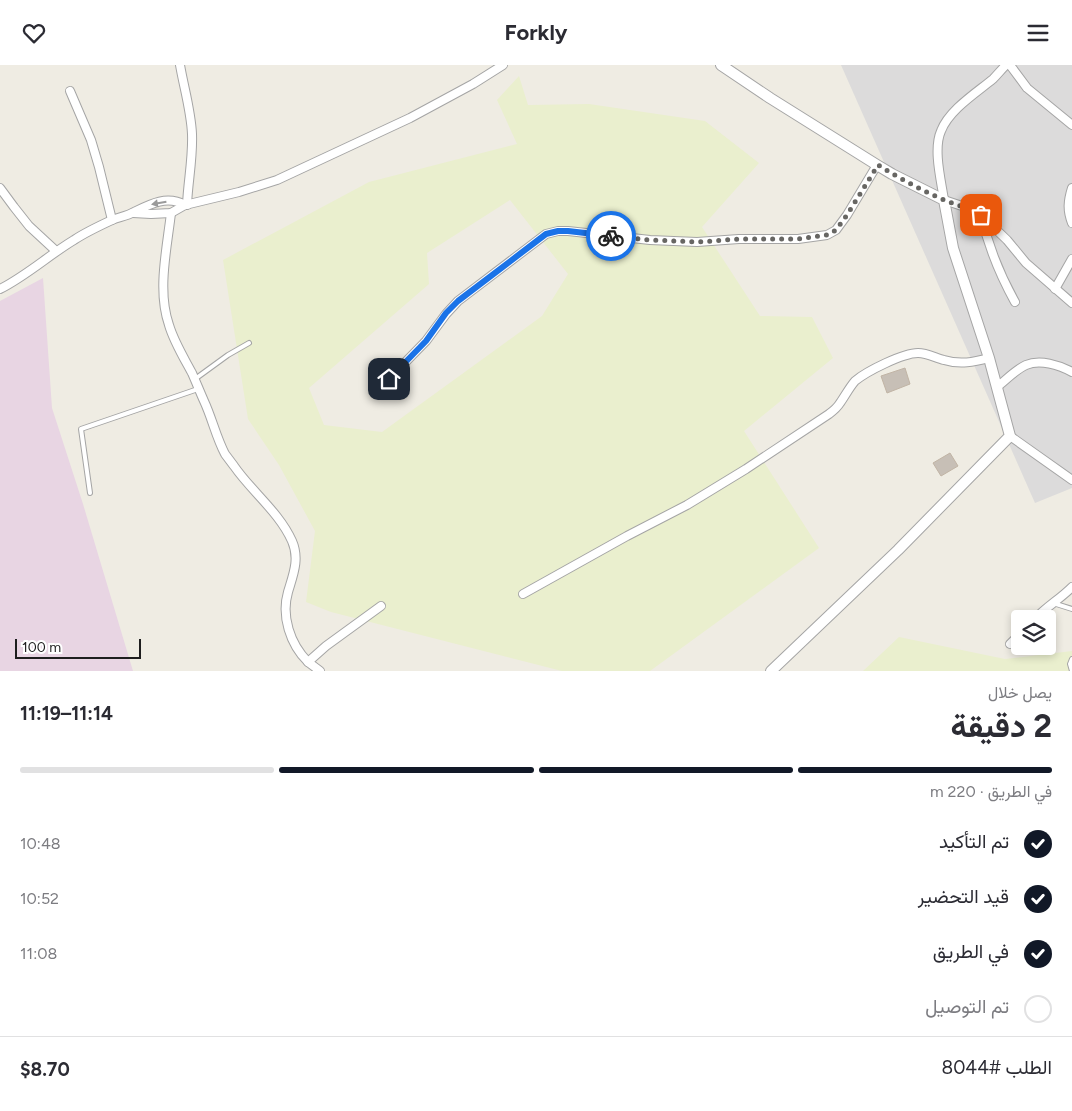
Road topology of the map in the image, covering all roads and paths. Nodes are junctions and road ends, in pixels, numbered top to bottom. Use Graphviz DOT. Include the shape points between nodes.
graph roads {
  1 [pos="180,65"];
  2 [pos="502,65"];
  3 [pos="721,65"];
  4 [pos="1006,65"];
  5 [pos="1010,65"];
  6 [pos="70,91"];
  7 [pos="1072,125"];
  8 [pos="878,165"];
  9 [pos="0,188"];
  10 [pos="1072,188"];
  11 [pos="944,200"];
  12 [pos="186,205"];
  13 [pos="133,213"];
  14 [pos="171,213"];
  15 [pos="981,215"];
  16 [pos="112,220"];
  17 [pos="1072,223"];
  18 [pos="56,251"];
  19 [pos="1072,259"];
  20 [pos="0,289"];
  21 [pos="1055,289"];
  22 [pos="1015,302"];
  23 [pos="1072,303"];
  24 [pos="249,343"];
  25 [pos="989,358"];
  26 [pos="1072,372"];
  27 [pos="195,379"];
  28 [pos="389,379"];
  29 [pos="997,387"];
  30 [pos="199,389"];
  31 [pos="1010,436"];
  32 [pos="1072,480"];
  33 [pos="90,493"];
  34 [pos="1072,587"];
  35 [pos="523,594"];
  36 [pos="1053,603"];
  37 [pos="381,606"];
  38 [pos="1072,609"];
  39 [pos="1043,610"];
  40 [pos="1072,659"];
  41 [pos="308,662"];
  42 [pos="320,671"];
  43 [pos="771,671"];
  44 [pos="1072,671"];
  1 -- 12 [label="street" via="192,132"];
  2 -- 12 [label="street" via="450,98 276,180"];
  3 -- 8 [label="street"];
  4 -- 11 [label="street" via="957,109 940,132 938,159"];
  5 -- 7 [label="street" via="1027,88"];
  6 -- 16 [label="street" via="100,167"];
  8 -- 11 [label="street"];
  8 -- 28 [label="street" via="847,215 836,230 827,235 698,242 568,231 546,234 458,301 426,341"];
  9 -- 18 [label="street" via="29,226"];
  10 -- 17 [label="street" via="1068,201"];
  11 -- 15 [label="street"];
  11 -- 25 [label="street" via="953,248"];
  12 -- 13 [label="street, one-way" via="164,201"];
  12 -- 14 [label="street"];
  13 -- 14 [label="street"];
  13 -- 16 [label="street"];
  14 -- 27 [label="street" via="163,297 165,311 168,325"];
  15 -- 21 [label="street"];
  15 -- 22 [label="street" via="993,255"];
  16 -- 18 [label="street"];
  18 -- 20 [label="street"];
  19 -- 21 [label="street"];
  21 -- 23 [label="street"];
  24 -- 27 [label="lane"];
  25 -- 29 [label="street"];
  25 -- 35 [label="street" via="956,363 917,353 874,369 856,381 829,414 746,469 687,505"];
  26 -- 29 [label="street" via="1050,364 1026,365"];
  27 -- 30 [label="street"];
  29 -- 31 [label="street"];
  30 -- 33 [label="lane" via="82,429"];
  30 -- 41 [label="street" via="225,453 293,542 296,568 288,593 287,625"];
  31 -- 32 [label="street"];
  31 -- 43 [label="street" via="898,550"];
  34 -- 36 [label="street"];
  36 -- 38 [label="lane"];
  36 -- 39 [label="street"];
  37 -- 41 [label="street"];
  40 -- 44 [label="lane"];
  41 -- 42 [label="street"];
}
